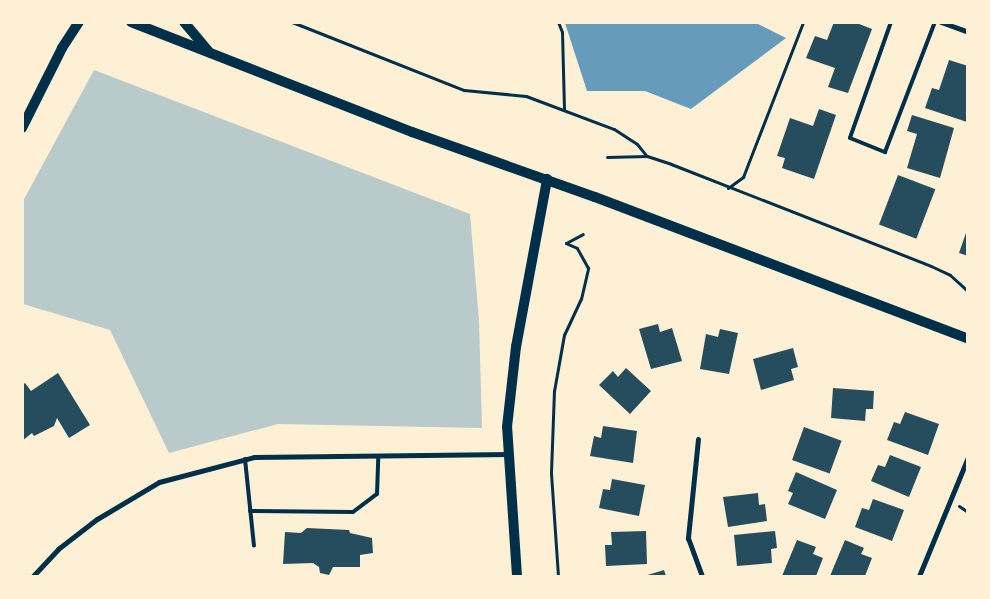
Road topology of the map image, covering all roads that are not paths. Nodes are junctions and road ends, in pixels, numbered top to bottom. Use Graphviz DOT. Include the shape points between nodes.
graph roads {
  1 [pos="79,22"];
  2 [pos="131,22"];
  3 [pos="184,22"];
  4 [pos="891,22"];
  5 [pos="935,22"];
  6 [pos="941,22"];
  7 [pos="968,32"];
  8 [pos="210,54"];
  9 [pos="22,128"];
  10 [pos="547,179"];
  11 [pos="968,339"];
  12 [pos="698,439"];
  13 [pos="509,454"];
  14 [pos="378,456"];
  15 [pos="968,457"];
  16 [pos="245,459"];
  17 [pos="250,511"];
  18 [pos="254,546"];
  19 [pos="33,576"];
  20 [pos="517,576"];
  21 [pos="702,576"];
  22 [pos="919,576"];
  1 -- 9 [label="main road" via="62,48"];
  2 -- 8 [label="main road"];
  3 -- 8 [label="main road"];
  4 -- 5 [label="lane" via="850,138 886,152"];
  6 -- 7 [label="street"];
  8 -- 10 [label="main road" via="430,139"];
  10 -- 11 [label="main road"];
  10 -- 13 [label="main road" via="516,347 507,427"];
  12 -- 21 [label="street" via="688,538"];
  13 -- 14 [label="street"];
  13 -- 20 [label="main road"];
  14 -- 16 [label="street"];
  14 -- 17 [label="lane" via="377,494 353,512"];
  15 -- 22 [label="street"];
  16 -- 17 [label="lane"];
  16 -- 19 [label="street" via="159,482 97,519 58,549"];
  17 -- 18 [label="lane"];
}
